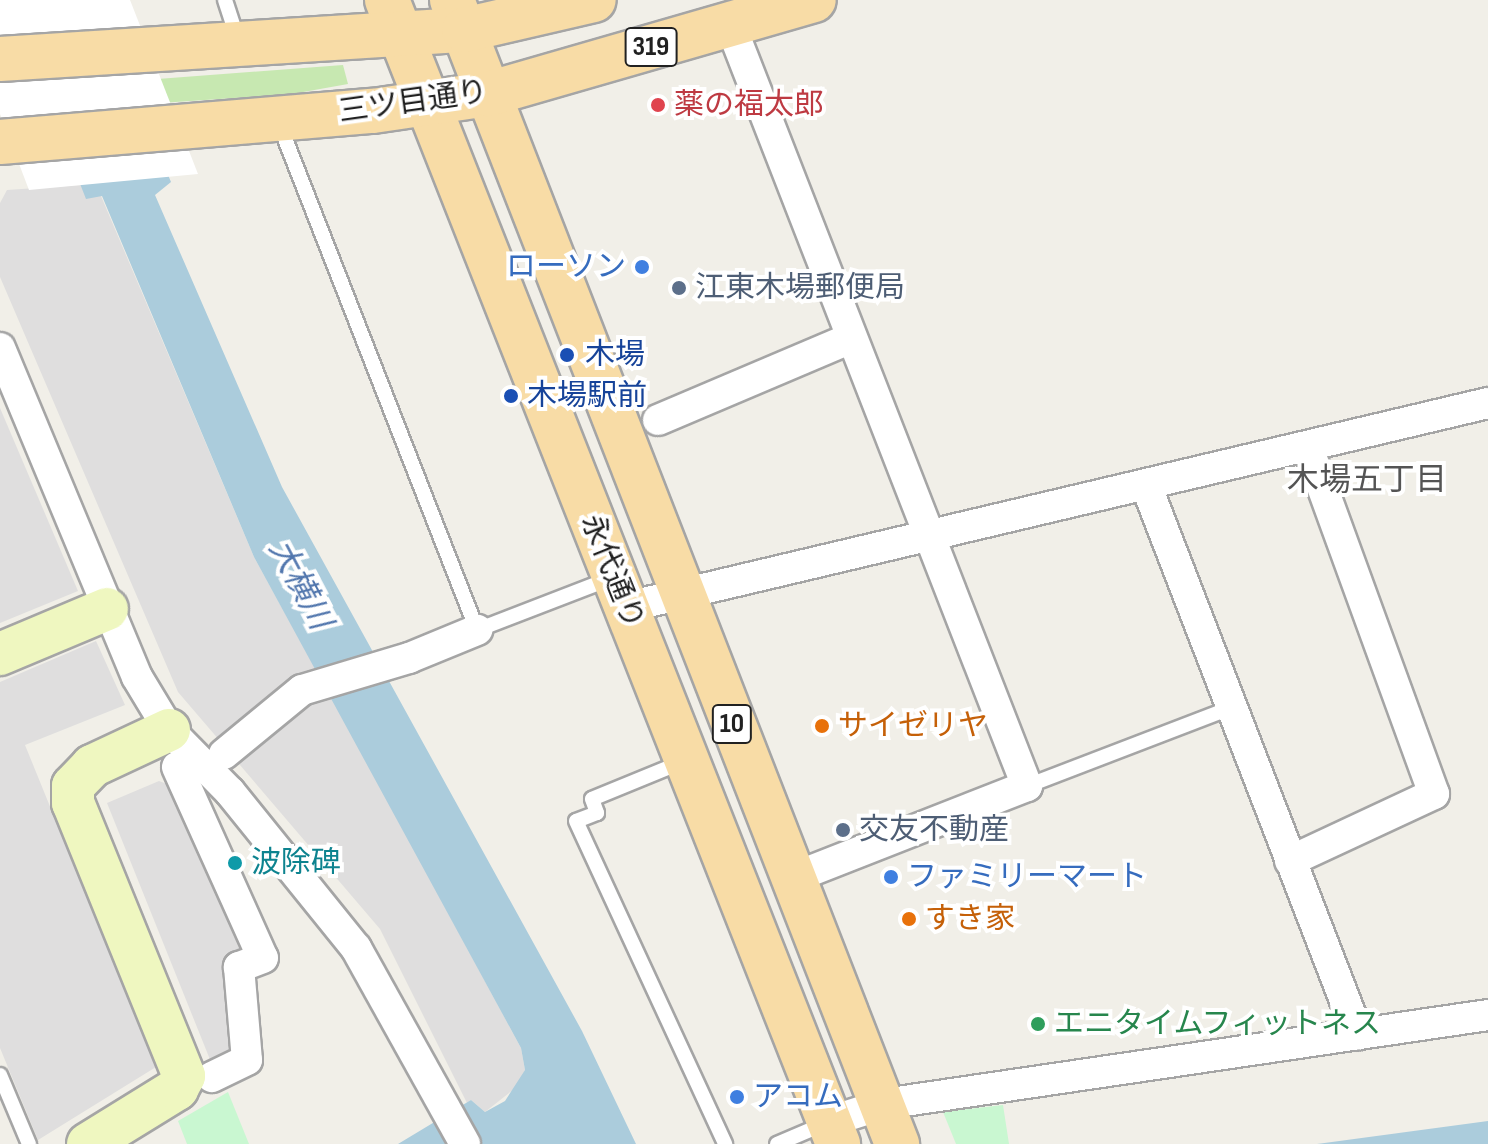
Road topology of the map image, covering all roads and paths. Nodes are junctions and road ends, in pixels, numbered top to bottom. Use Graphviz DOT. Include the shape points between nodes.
graph roads {
  1 [pos="225,0"];
  2 [pos="594,0"];
  3 [pos="814,0"];
  4 [pos="458,15"];
  5 [pos="394,16"];
  6 [pos="730,24"];
  7 [pos="239,42"];
  8 [pos="0,59"];
  9 [pos="488,94"];
  10 [pos="427,104"];
  11 [pos="277,118"];
  12 [pos="9,141"];
  13 [pos="851,338"];
  14 [pos="0,348"];
  15 [pos="1488,403"];
  16 [pos="658,420"];
  17 [pos="1308,447"];
  18 [pos="1146,485"];
  19 [pos="926,537"];
  20 [pos="620,592"];
  21 [pos="682,594"];
  22 [pos="107,609"];
  23 [pos="477,630"];
  24 [pos="0,654"];
  25 [pos="1230,708"];
  26 [pos="173,749"];
  27 [pos="224,754"];
  28 [pos="686,761"];
  29 [pos="1027,786"];
  30 [pos="1290,861"];
  31 [pos="792,878"];
  32 [pos="1488,1015"];
  33 [pos="1358,1034"];
  34 [pos="0,1075"];
  35 [pos="212,1077"];
  36 [pos="884,1104"];
  37 [pos="833,1133"];
  38 [pos="29,1144"];
  39 [pos="88,1144"];
  40 [pos="465,1144"];
  41 [pos="725,1144"];
  42 [pos="777,1144"];
  43 [pos="897,1144"];
  1 -- 7 [label="lane"];
  2 -- 4 [label="main road, 319"];
  3 -- 6 [label="main road, 三ツ目通り / 319"];
  4 -- 5 [label="main road, 319"];
  4 -- 9 [label="main road, 永代通り / 10"];
  5 -- 7 [label="main road, 319"];
  5 -- 10 [label="main road, 永代通り / 10"];
  6 -- 9 [label="main road, 三ツ目通り / 319"];
  6 -- 13 [label="street"];
  7 -- 8 [label="main road, 319"];
  9 -- 10 [label="main road, 三ツ目通り / 319"];
  9 -- 21 [label="main road, 永代通り / 10"];
  10 -- 11 [label="main road, 三ツ目通り / 319"];
  10 -- 20 [label="main road, 永代通り / 10"];
  11 -- 12 [label="main road, 三ツ目通り / 319"];
  11 -- 23 [label="lane"];
  13 -- 16 [label="street"];
  13 -- 19 [label="street"];
  14 -- 22 [label="street"];
  15 -- 17 [label="street"];
  17 -- 18 [label="street"];
  17 -- 30 [label="street" via="1434,794"];
  18 -- 19 [label="street"];
  18 -- 25 [label="street"];
  19 -- 21 [label="street"];
  19 -- 29 [label="street"];
  20 -- 21 [label="street"];
  20 -- 23 [label="lane"];
  20 -- 28 [label="main road, 永代通り / 10"];
  21 -- 31 [label="main road, 永代通り / 10"];
  22 -- 24 [label="street"];
  22 -- 26 [label="street"];
  23 -- 27 [label="street" via="409,658 302,690"];
  25 -- 29 [label="lane"];
  25 -- 30 [label="street"];
  26 -- 35 [label="street" via="263,958 239,967 247,1060"];
  26 -- 39 [label="street" via="92,766 73,786 73,803 184,1076 177,1089"];
  26 -- 40 [label="street" via="230,792 356,948"];
  28 -- 37 [label="main road, 永代通り / 10"];
  28 -- 41 [label="lane" via="592,799 597,813 576,821"];
  29 -- 31 [label="street"];
  30 -- 33 [label="street"];
  31 -- 36 [label="main road, 永代通り / 10"];
  32 -- 33 [label="street"];
  33 -- 36 [label="street"];
  34 -- 38 [label="lane"];
  36 -- 37 [label="street"];
  36 -- 43 [label="main road, 永代通り / 10"];
  37 -- 42 [label="lane"];
}
